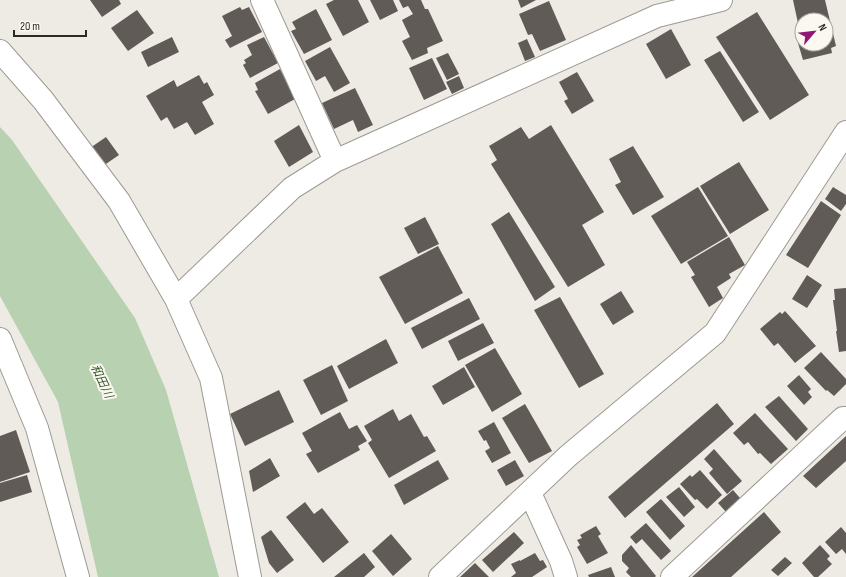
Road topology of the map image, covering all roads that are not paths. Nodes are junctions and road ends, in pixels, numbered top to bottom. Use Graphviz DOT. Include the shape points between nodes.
graph roads {
  1 [pos="262,0"];
  2 [pos="721,0"];
  3 [pos="0,51"];
  4 [pos="846,132"];
  5 [pos="335,161"];
  6 [pos="176,299"];
  7 [pos="0,339"];
  8 [pos="846,418"];
  9 [pos="530,493"];
  10 [pos="78,577"];
  11 [pos="250,577"];
  12 [pos="440,577"];
  13 [pos="566,577"];
  14 [pos="672,577"];
  1 -- 5 [label="street"];
  2 -- 5 [label="street" via="657,16"];
  3 -- 6 [label="street" via="43,100 119,201"];
  4 -- 9 [label="street" via="715,332 568,456"];
  5 -- 6 [label="street" via="292,188"];
  6 -- 11 [label="street" via="211,378"];
  7 -- 10 [label="street" via="38,428"];
  8 -- 14 [label="street" via="843,418"];
  9 -- 12 [label="street"];
  9 -- 13 [label="street"];
}
